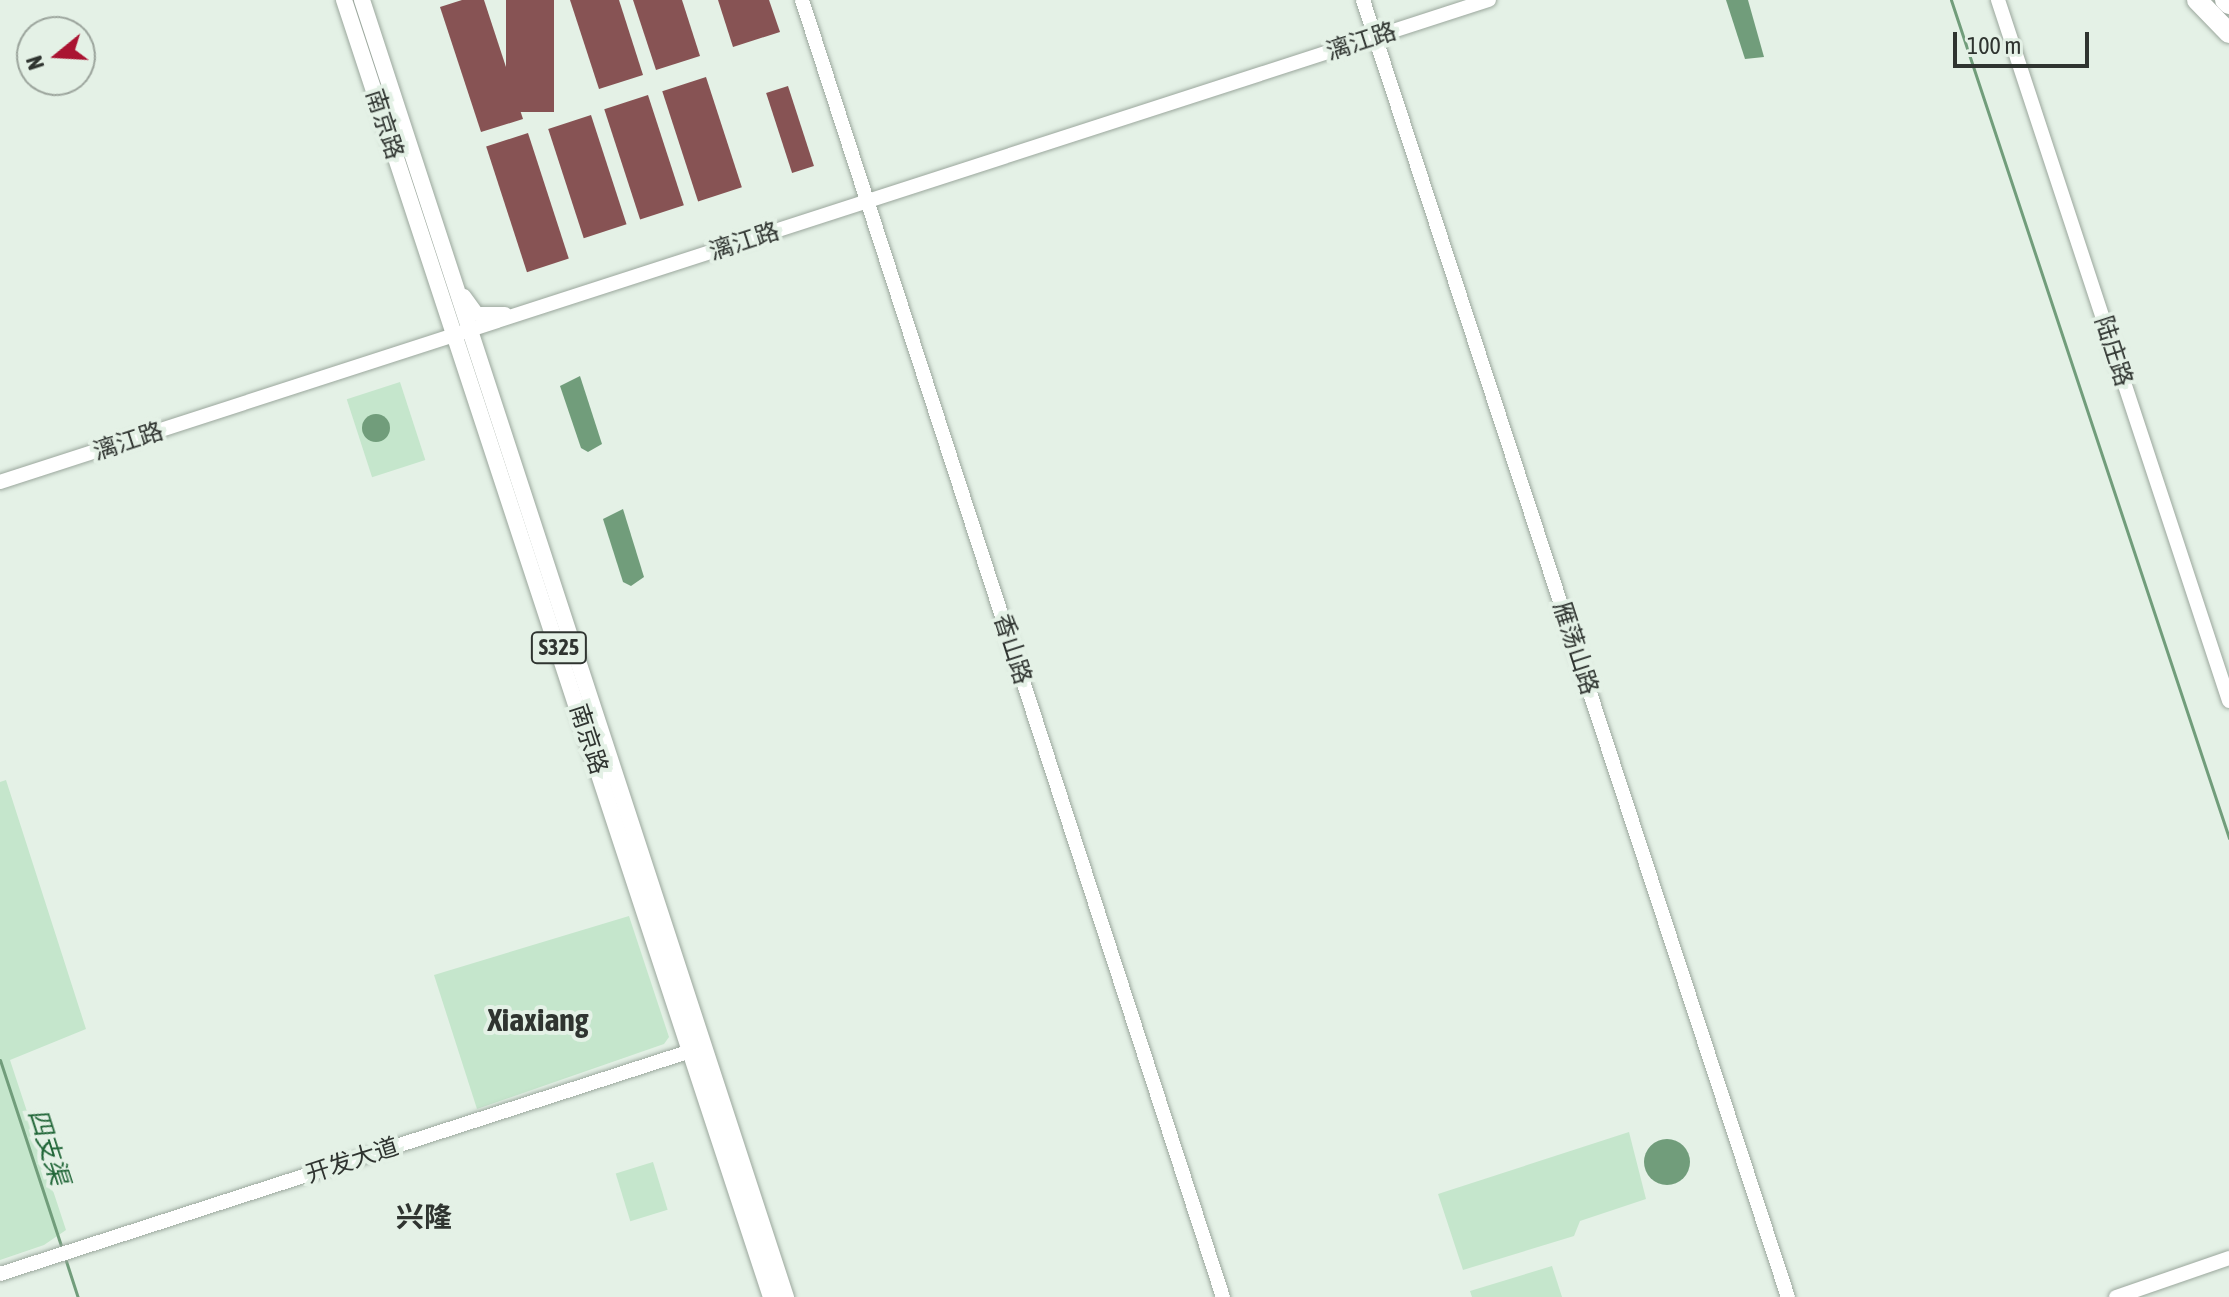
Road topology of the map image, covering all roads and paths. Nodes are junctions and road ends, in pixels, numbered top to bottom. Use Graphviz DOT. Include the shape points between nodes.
graph roads {
  1 [pos="344,0"];
  2 [pos="362,0"];
  3 [pos="802,0"];
  4 [pos="1363,0"];
  5 [pos="1489,0"];
  6 [pos="1998,0"];
  7 [pos="2197,0"];
  8 [pos="2229,33"];
  9 [pos="1375,37"];
  10 [pos="867,200"];
  11 [pos="455,280"];
  12 [pos="556,303"];
  13 [pos="464,334"];
  14 [pos="0,482"];
  15 [pos="2229,701"];
  16 [pos="698,1048"];
  17 [pos="2229,1258"];
  18 [pos="0,1274"];
  19 [pos="771,1297"];
  20 [pos="786,1297"];
  21 [pos="1223,1297"];
  22 [pos="1788,1297"];
  23 [pos="2116,1297"];
  1 -- 13 [label="main road, 南京路 / S325"];
  2 -- 11 [label="main road, 南京路 / S325"];
  3 -- 10 [label="street, 香山路"];
  4 -- 9 [label="street, 雁荡山路"];
  5 -- 9 [label="street, 漓江路"];
  6 -- 15 [label="street, 陆庄路"];
  7 -- 8 [label="highway"];
  9 -- 10 [label="street, 漓江路"];
  9 -- 22 [label="street, 雁荡山路"];
  10 -- 12 [label="street, 漓江路"];
  10 -- 21 [label="street, 香山路"];
  11 -- 12 [label="street" via="471,309 485,316"];
  11 -- 13 [label="main road, 南京路 / S325"];
  12 -- 13 [label="street, 漓江路"];
  13 -- 14 [label="street, 漓江路"];
  13 -- 16 [label="main road, 南京路 / S325"];
  16 -- 18 [label="street, 开发大道"];
  16 -- 19 [label="main road, 南京路 / S325"];
  16 -- 20 [label="main road, 南京路 / S325"];
  17 -- 23 [label="street"];
}
